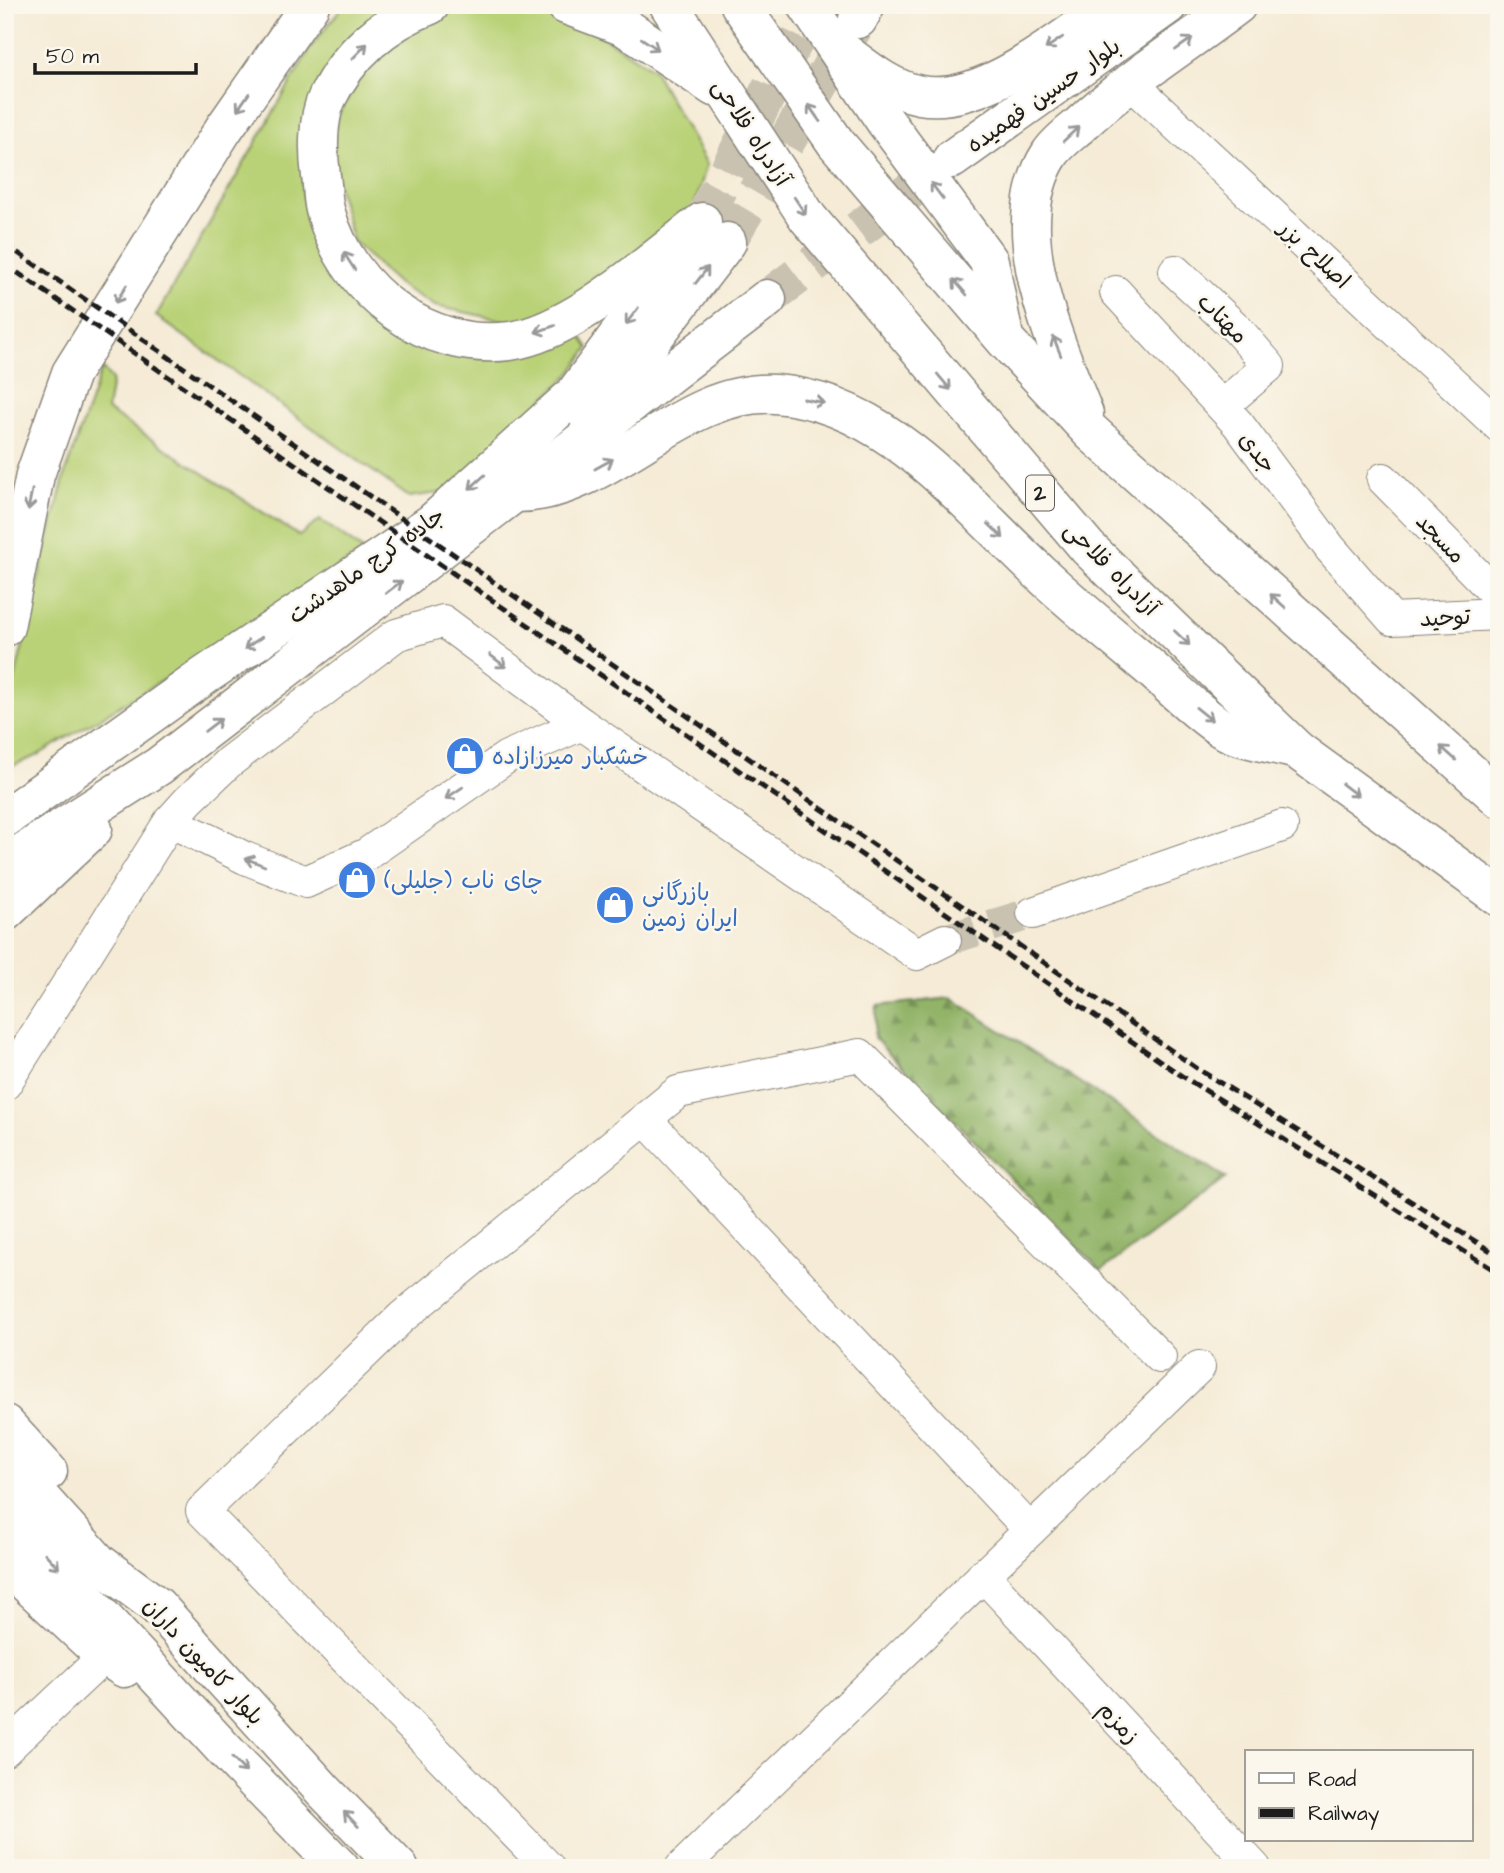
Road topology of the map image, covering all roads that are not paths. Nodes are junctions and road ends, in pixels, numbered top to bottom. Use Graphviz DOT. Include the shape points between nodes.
graph roads {
  1 [pos="310,5"];
  2 [pos="430,5"];
  3 [pos="566,5"];
  4 [pos="669,5"];
  5 [pos="740,5"];
  6 [pos="807,5"];
  7 [pos="1111,5"];
  8 [pos="1168,5"];
  9 [pos="1237,5"];
  10 [pos="851,22"];
  11 [pos="1130,82"];
  12 [pos="731,99"];
  13 [pos="952,159"];
  14 [pos="714,232"];
  15 [pos="1175,271"];
  16 [pos="1116,292"];
  17 [pos="767,299"];
  18 [pos="1004,339"];
  19 [pos="1222,406"];
  20 [pos="1499,426"];
  21 [pos="1091,432"];
  22 [pos="1383,479"];
  23 [pos="517,493"];
  24 [pos="1499,597"];
  25 [pos="1499,614"];
  26 [pos="1392,619"];
  27 [pos="5,627"];
  28 [pos="207,674"];
  29 [pos="582,724"];
  30 [pos="1297,750"];
  31 [pos="5,789"];
  32 [pos="1499,798"];
  33 [pos="5,818"];
  34 [pos="170,821"];
  35 [pos="1282,826"];
  36 [pos="23,870"];
  37 [pos="1499,897"];
  38 [pos="5,901"];
  39 [pos="5,912"];
  40 [pos="1033,913"];
  41 [pos="945,940"];
  42 [pos="5,1084"];
  43 [pos="645,1119"];
  44 [pos="1160,1357"];
  45 [pos="1199,1367"];
  46 [pos="5,1424"];
  47 [pos="5,1459"];
  48 [pos="5,1511"];
  49 [pos="1030,1530"];
  50 [pos="5,1563"];
  51 [pos="983,1575"];
  52 [pos="157,1606"];
  53 [pos="105,1656"];
  54 [pos="198,1722"];
  55 [pos="5,1750"];
  56 [pos="340,1868"];
  57 [pos="399,1868"];
  58 [pos="549,1868"];
  59 [pos="681,1868"];
  60 [pos="1255,1868"];
  1 -- 27 [label="main road, one-way" via="223,130 71,373 34,475"];
  14 -- 2 [label="main road, one-way" via="557,325 510,341 455,340 416,325 380,299 347,261 326,213 318,155 326,100 356,51 404,15"];
  3 -- 12 [label="main road, one-way" via="625,27"];
  4 -- 12 [label="main road, آزادراه فلاحی / 2"];
  18 -- 5 [label="main road, one-way" via="836,143"];
  6 -- 10 [label="main road"];
  7 -- 10 [label="main road, بلوار حسین فهمیده, one-way" via="1016,69 968,91 942,97 919,95 884,81"];
  8 -- 13 [label="main road, بلوار حسین فهمیده"];
  11 -- 9 [label="main road, one-way"];
  18 -- 10 [label="main road, one-way" via="989,261"];
  11 -- 20 [label="street, اصلاح بزر"];
  21 -- 11 [label="main road, one-way" via="1039,285 1031,234 1034,194 1050,153"];
  12 -- 30 [label="main road, آزادراه فلاحی / 2, one-way" via="808,218 1088,548"];
  23 -- 14 [label="main road, one-way" via="521,480 621,380"];
  14 -- 28 [label="main road, جاده کرج ماهدشت, one-way" via="574,395 432,523"];
  15 -- 19 [label="street, مهتاب" via="1278,374"];
  16 -- 19 [label="street, جدی"];
  17 -- 23 [label="main road, جاده کرج ماهدشت"];
  18 -- 21 [label="main road"];
  19 -- 26 [label="street, جدی" via="1330,548"];
  32 -- 21 [label="main road, one-way"];
  22 -- 24 [label="street, مسجد"];
  23 -- 30 [label="main road, one-way" via="580,477 723,399 773,394 823,401 906,447 1041,574 1223,730"];
  36 -- 23 [label="main road, جاده کرج ماهدشت, one-way"];
  25 -- 26 [label="street, توحید"];
  28 -- 31 [label="main road"];
  28 -- 33 [label="main road, جاده کرج ماهدشت"];
  29 -- 34 [label="street, one-way" via="507,757 367,854 306,882 245,859"];
  34 -- 29 [label="street, one-way" via="229,762 396,635 443,621"];
  29 -- 41 [label="street" via="917,954"];
  30 -- 37 [label="main road, آزادراه فلاحی / 2, one-way"];
  34 -- 42 [label="street"];
  35 -- 40 [label="street"];
  36 -- 38 [label="main road"];
  36 -- 39 [label="main road"];
  43 -- 44 [label="street" via="678,1092 860,1055"];
  43 -- 49 [label="street"];
  43 -- 58 [label="street" via="402,1317 202,1511"];
  45 -- 49 [label="street"];
  46 -- 52 [label="main road"];
  47 -- 52 [label="main road, بلوار کامیون داران" via="99,1563"];
  48 -- 54 [label="main road, بلوار کامیون داران, one-way"];
  49 -- 51 [label="street"];
  50 -- 53 [label="main road"];
  51 -- 59 [label="street"];
  51 -- 60 [label="street, زمزم"];
  57 -- 52 [label="main road, بلوار کامیون داران, one-way"];
  53 -- 54 [label="main road"];
  53 -- 55 [label="street"];
  54 -- 56 [label="main road, بلوار کامیون داران, one-way"];
}
